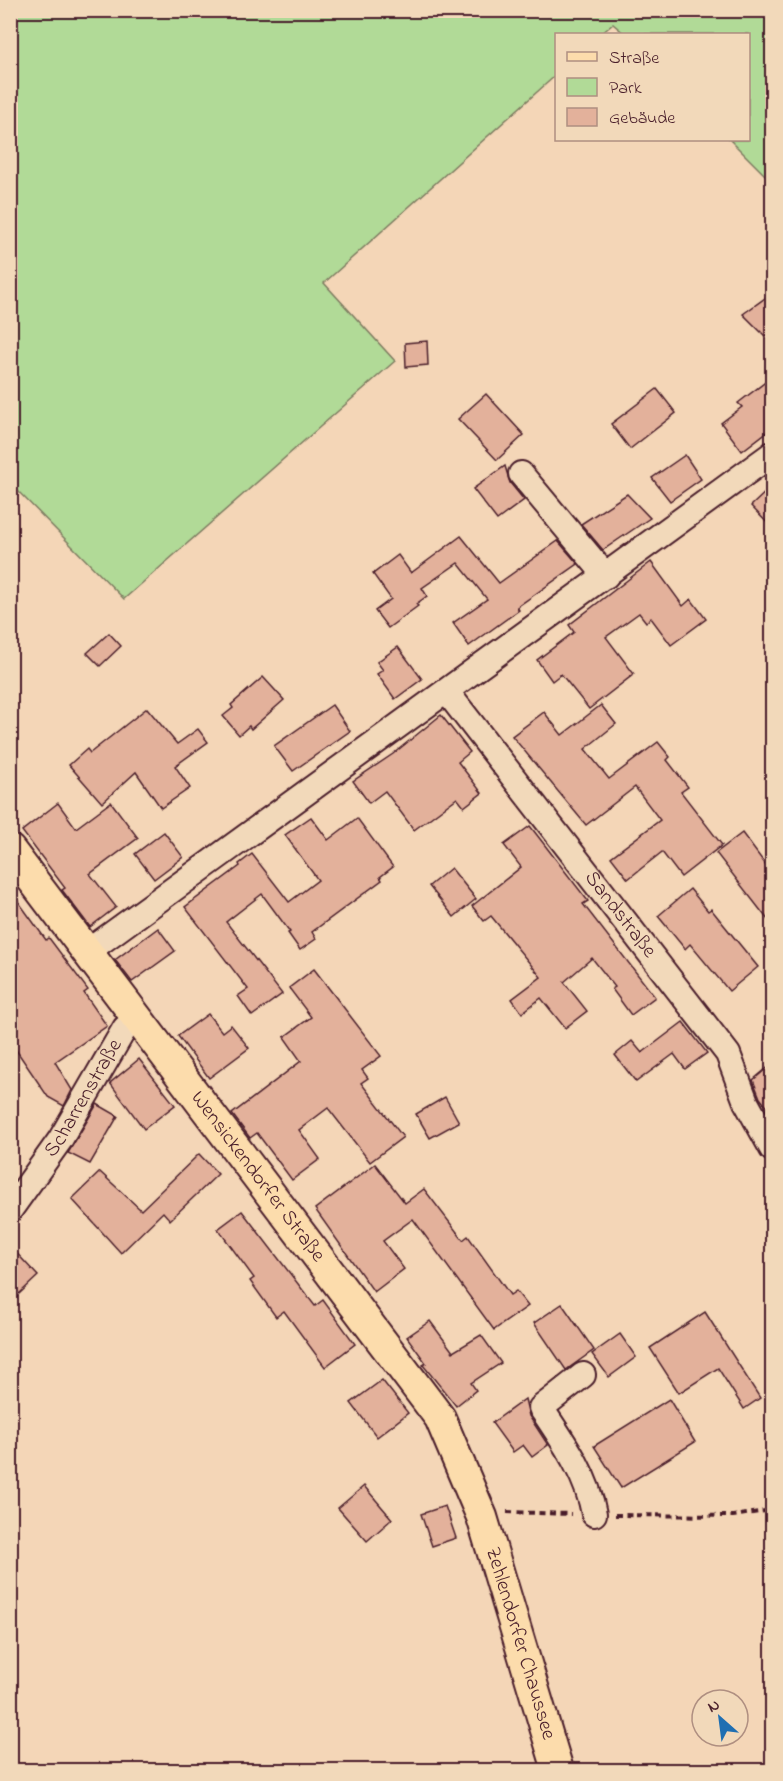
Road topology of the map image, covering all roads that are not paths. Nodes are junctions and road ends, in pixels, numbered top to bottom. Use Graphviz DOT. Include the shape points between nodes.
graph roads {
  1 [pos="772,454"];
  2 [pos="522,474"];
  3 [pos="606,576"];
  4 [pos="447,692"];
  5 [pos="10,850"];
  6 [pos="87,952"];
  7 [pos="138,1019"];
  8 [pos="772,1149"];
  9 [pos="10,1210"];
  10 [pos="583,1375"];
  11 [pos="490,1514"];
  12 [pos="594,1514"];
  13 [pos="558,1770"];
  1 -- 3 [label="street"];
  2 -- 3 [label="street"];
  3 -- 4 [label="street"];
  4 -- 6 [label="street"];
  4 -- 8 [label="street, Sandstraße" via="728,1054 746,1102"];
  5 -- 6 [label="main road, Wensickendorfer Straße"];
  6 -- 7 [label="main road, Wensickendorfer Straße"];
  7 -- 9 [label="street, Scharrenstraße" via="125,1028 60,1140"];
  7 -- 11 [label="main road, Wensickendorfer Straße" via="440,1418"];
  10 -- 12 [label="street" via="541,1408 590,1492"];
  11 -- 13 [label="main road, Zehlendorfer Chaussee"];
}
